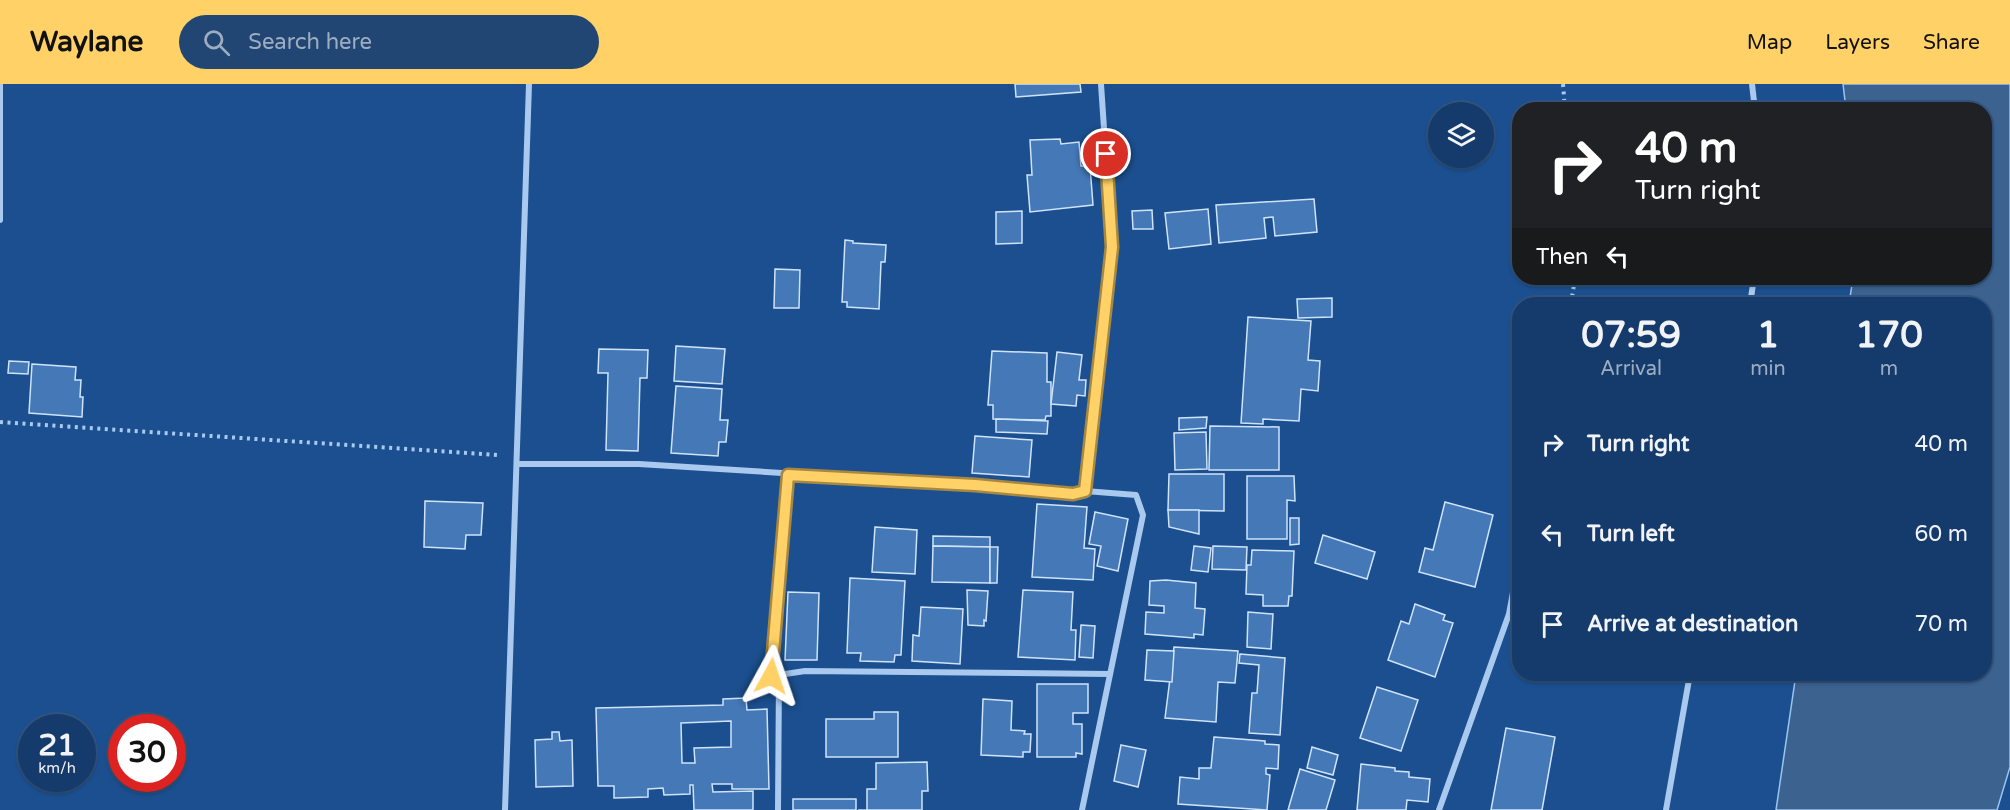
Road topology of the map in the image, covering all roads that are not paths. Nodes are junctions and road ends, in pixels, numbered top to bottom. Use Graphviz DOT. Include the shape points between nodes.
graph roads {
  1 [pos="0,84"];
  2 [pos="529,84"];
  3 [pos="1101,84"];
  4 [pos="1752,84"];
  5 [pos="1754,102"];
  6 [pos="0,220"];
  7 [pos="518,461"];
  8 [pos="788,475"];
  9 [pos="1085,491"];
  10 [pos="1512,598"];
  11 [pos="1110,674"];
  12 [pos="779,675"];
  13 [pos="1689,681"];
  14 [pos="506,810"];
  15 [pos="778,810"];
  16 [pos="1082,810"];
  17 [pos="1439,810"];
  18 [pos="1666,810"];
  1 -- 6 [label="street"];
  2 -- 7 [label="street"];
  3 -- 9 [label="street" via="1112,247"];
  4 -- 5 [label="street"];
  7 -- 8 [label="street" via="639,464"];
  7 -- 14 [label="street"];
  8 -- 9 [label="street" via="1073,494"];
  8 -- 12 [label="street" via="771,676"];
  9 -- 11 [label="street" via="1136,495 1143,515"];
  10 -- 17 [label="street"];
  11 -- 12 [label="street" via="805,670"];
  11 -- 16 [label="street"];
  12 -- 15 [label="street"];
  13 -- 18 [label="street"];
}
